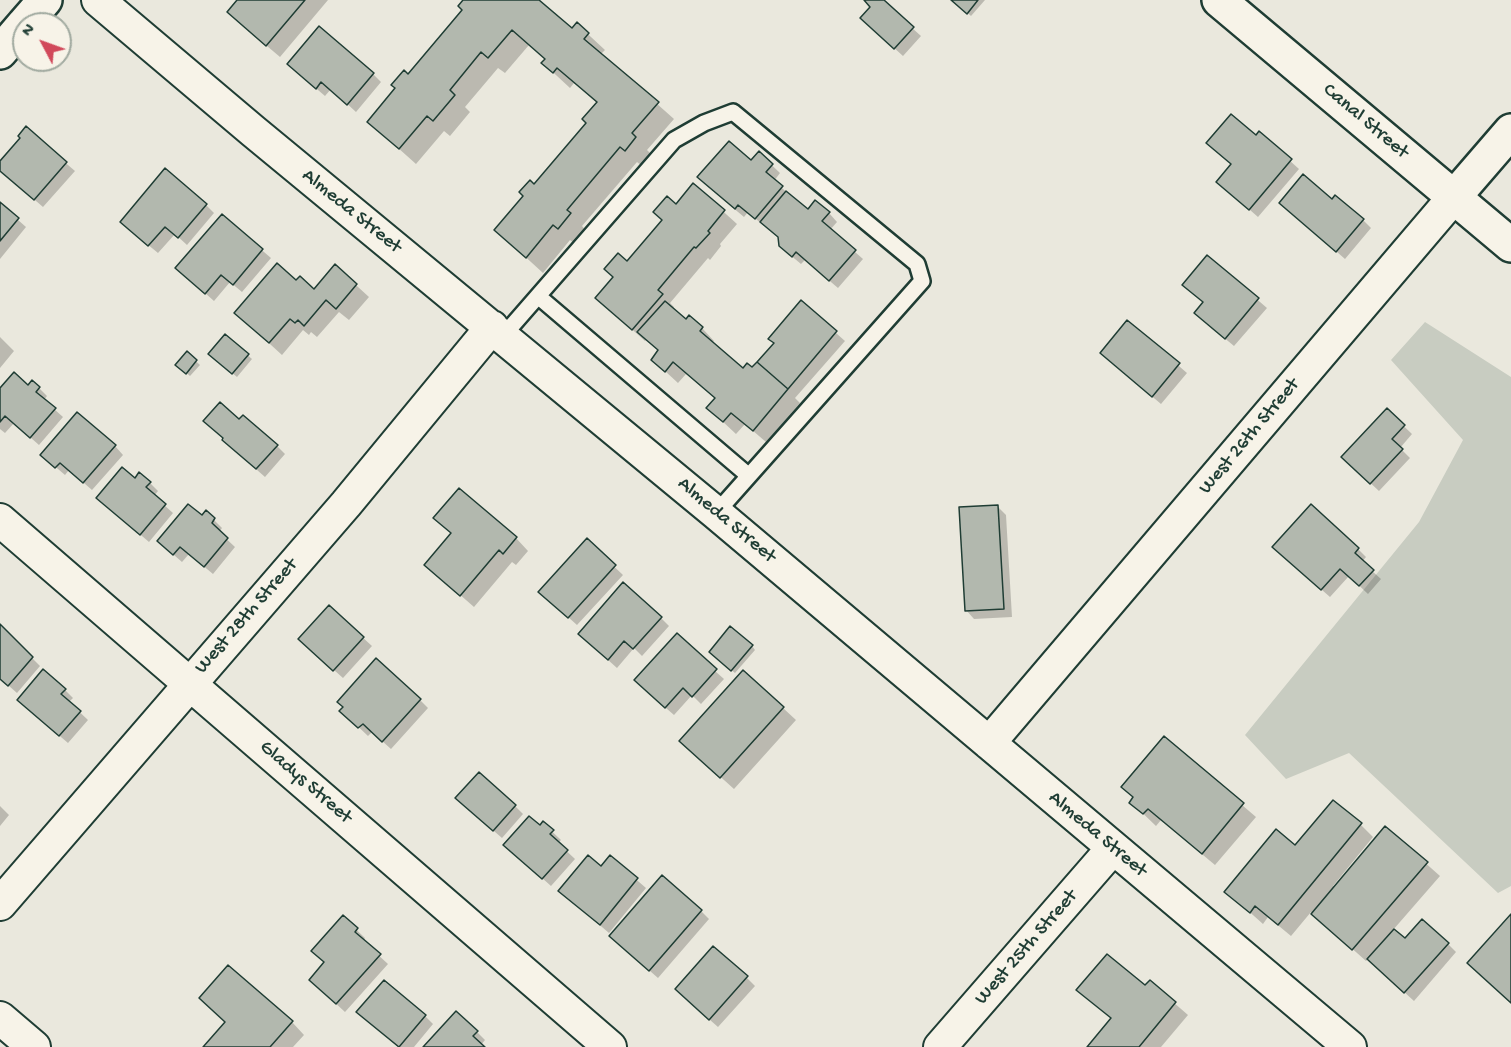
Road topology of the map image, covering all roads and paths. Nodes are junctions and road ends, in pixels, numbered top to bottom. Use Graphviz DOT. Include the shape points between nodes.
graph roads {
  1 [pos="45,0"];
  2 [pos="98,0"];
  3 [pos="1219,0"];
  4 [pos="34,12"];
  5 [pos="12,38"];
  6 [pos="0,52"];
  7 [pos="1511,131"];
  8 [pos="1454,197"];
  9 [pos="1511,245"];
  10 [pos="538,297"];
  11 [pos="498,332"];
  12 [pos="749,476"];
  13 [pos="716,513"];
  14 [pos="0,520"];
  15 [pos="190,683"];
  16 [pos="989,743"];
  17 [pos="1113,848"];
  18 [pos="0,904"];
  19 [pos="0,1018"];
  20 [pos="34,1047"];
  21 [pos="610,1047"];
  22 [pos="940,1047"];
  23 [pos="1350,1047"];
  1 -- 4 [label="street"];
  2 -- 11 [label="street, Almeda Street"];
  3 -- 8 [label="street, Canal Street"];
  5 -- 6 [label="street"];
  7 -- 8 [label="street, West 26th Street"];
  8 -- 9 [label="street, Canal Street"];
  8 -- 16 [label="street, West 26th Street"];
  10 -- 11 [label="lane"];
  10 -- 12 [label="lane"];
  10 -- 12 [label="lane" via="674,140 733,112 917,264 922,281"];
  11 -- 13 [label="street, Almeda Street"];
  11 -- 15 [label="street, West 28th Street"];
  12 -- 13 [label="lane"];
  13 -- 16 [label="street, Almeda Street"];
  14 -- 15 [label="street, Gladys Street"];
  15 -- 18 [label="street, West 28th Street"];
  15 -- 21 [label="street, Gladys Street"];
  16 -- 17 [label="street, Almeda Street"];
  17 -- 22 [label="street, West 25th Street"];
  17 -- 23 [label="street, Almeda Street"];
  19 -- 20 [label="street"];
}
